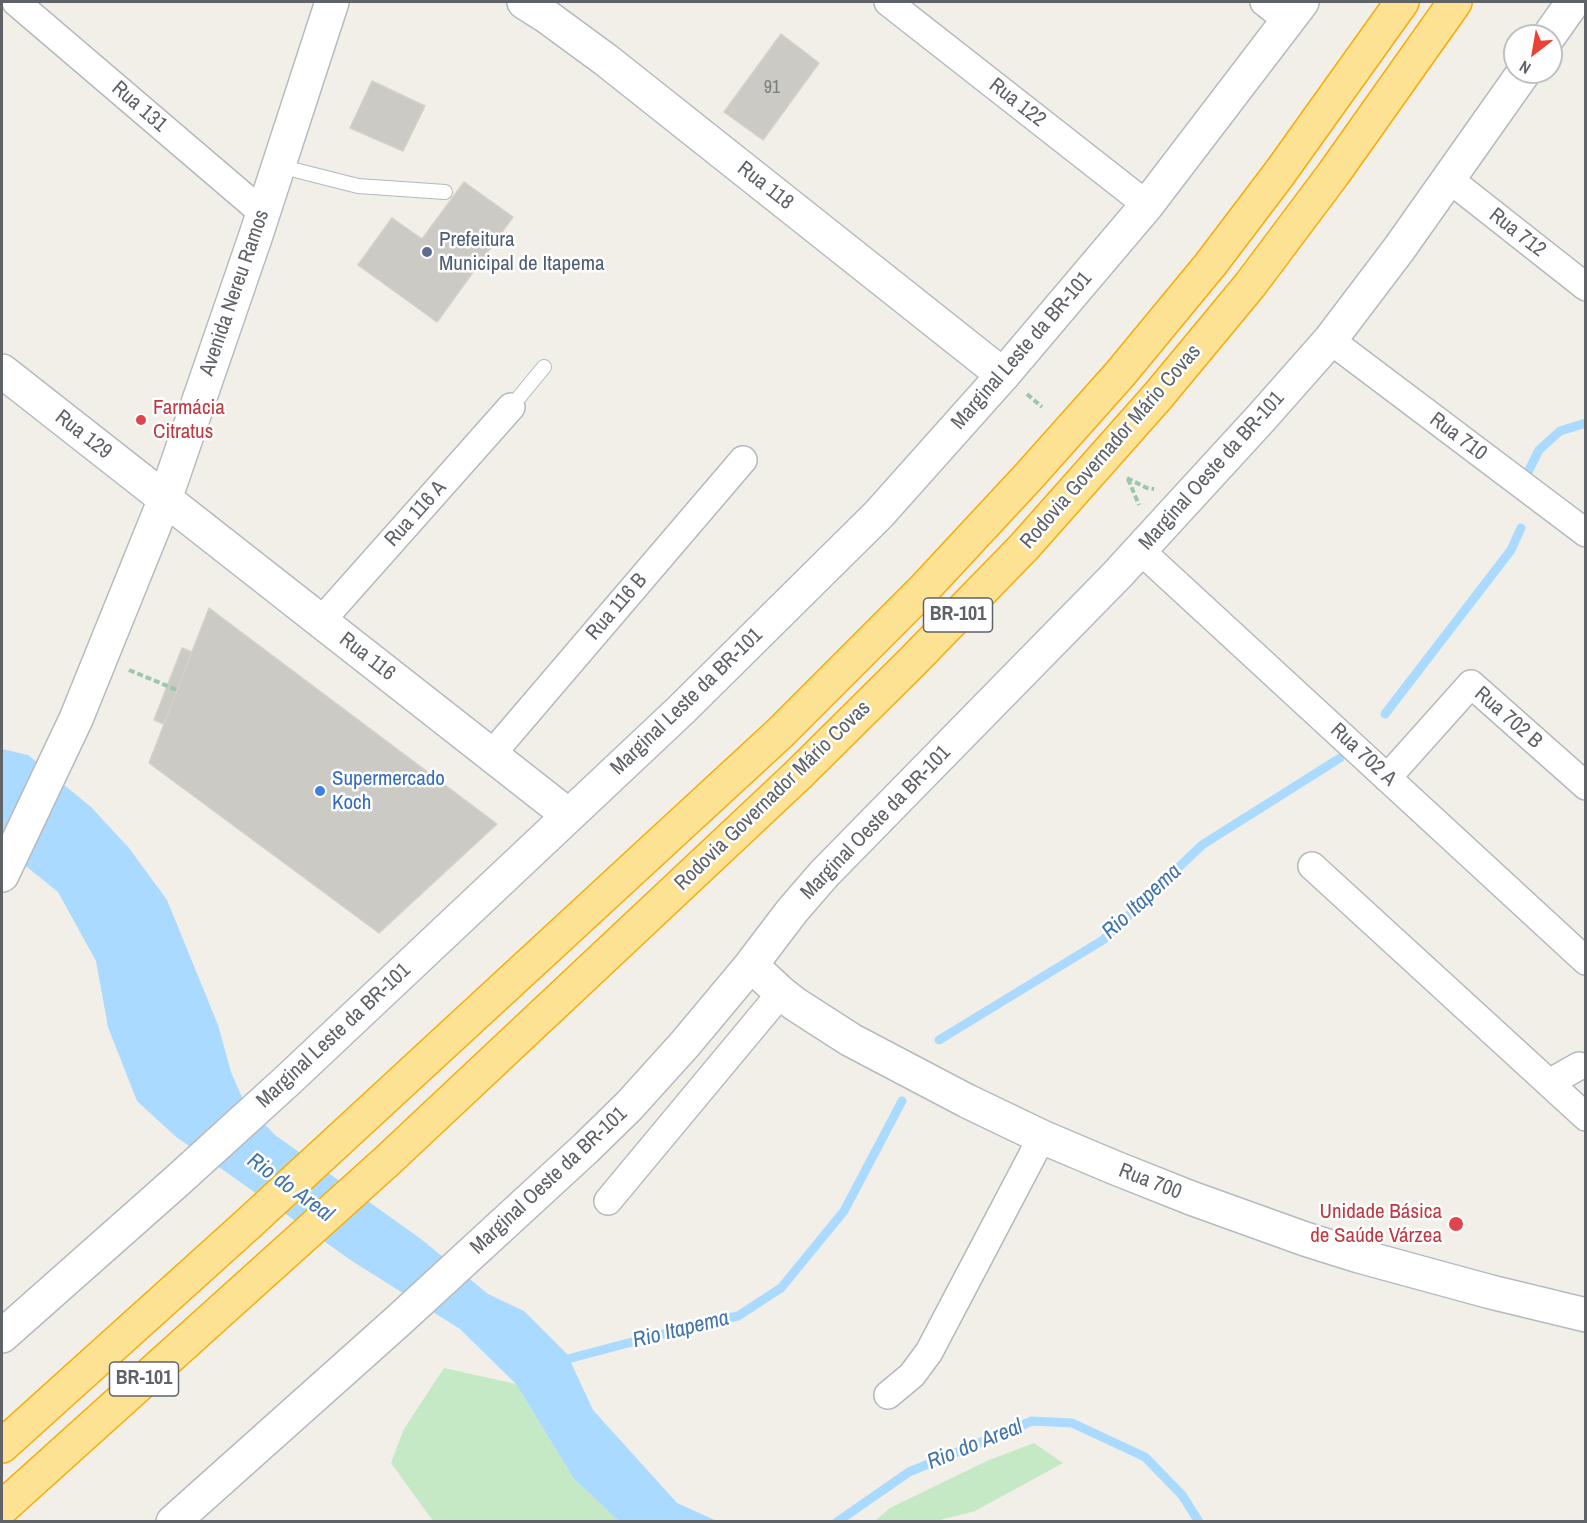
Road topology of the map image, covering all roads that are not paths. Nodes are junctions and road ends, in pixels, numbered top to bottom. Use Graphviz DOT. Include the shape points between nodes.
graph roads {
  1 [pos="16,2"];
  2 [pos="332,2"];
  3 [pos="524,2"];
  4 [pos="888,2"];
  5 [pos="1402,2"];
  6 [pos="1455,2"];
  7 [pos="1285,8"];
  8 [pos="1576,8"];
  9 [pos="1561,24"];
  10 [pos="1516,84"];
  11 [pos="278,166"];
  12 [pos="1449,179"];
  13 [pos="445,192"];
  14 [pos="1147,205"];
  15 [pos="262,213"];
  16 [pos="1586,286"];
  17 [pos="1330,340"];
  18 [pos="544,367"];
  19 [pos="1003,375"];
  20 [pos="4,381"];
  21 [pos="511,407"];
  22 [pos="743,460"];
  23 [pos="165,499"];
  24 [pos="1586,533"];
  25 [pos="1140,550"];
  26 [pos="321,621"];
  27 [pos="491,754"];
  28 [pos="1387,778"];
  29 [pos="1586,786"];
  30 [pos="568,815"];
  31 [pos="1312,866"];
  32 [pos="2,875"];
  33 [pos="1586,961"];
  34 [pos="751,965"];
  35 [pos="781,993"];
  36 [pos="1583,1065"];
  37 [pos="1549,1083"];
  38 [pos="1586,1117"];
  39 [pos="1042,1137"];
  40 [pos="608,1201"];
  41 [pos="1586,1315"];
  42 [pos="2,1336"];
  43 [pos="888,1395"];
  44 [pos="2,1446"];
  45 [pos="2,1508"];
  46 [pos="173,1521"];
  1 -- 15 [label="street, Rua 131"];
  2 -- 11 [label="main road, Avenida Nereu Ramos"];
  3 -- 19 [label="main road, Rua 118" via="606,60"];
  4 -- 14 [label="street, Rua 122"];
  5 -- 44 [label="highway, Rodovia Governador Mário Covas / BR-101" via="1210,265 1120,374 931,582 780,734"];
  6 -- 45 [label="highway, Rodovia Governador Mário Covas / BR-101" via="1250,285 1024,547 799,774 387,1161"];
  7 -- 14 [label="main road, Marginal Leste da BR-101"];
  8 -- 9 [label="main road"];
  10 -- 12 [label="main road, Marginal Oeste da BR-101"];
  11 -- 13 [label="lane" via="358,186"];
  11 -- 15 [label="main road, Avenida Nereu Ramos"];
  12 -- 16 [label="street, Rua 712"];
  12 -- 17 [label="main road, Marginal Oeste da BR-101"];
  14 -- 19 [label="main road, Marginal Leste da BR-101"];
  15 -- 23 [label="main road, Avenida Nereu Ramos"];
  17 -- 24 [label="street, Rua 710"];
  17 -- 25 [label="main road, Marginal Oeste da BR-101"];
  18 -- 21 [label="lane"];
  19 -- 30 [label="main road, Marginal Leste da BR-101" via="879,514 681,710"];
  20 -- 23 [label="main road, Rua 129"];
  21 -- 26 [label="street, Rua 116 A"];
  22 -- 27 [label="street, Rua 116 B"];
  23 -- 26 [label="main road, Rua 116"];
  23 -- 32 [label="main road, Avenida Nereu Ramos" via="76,719"];
  25 -- 28 [label="street, Rua 702 A"];
  25 -- 34 [label="main road, Marginal Oeste da BR-101" via="824,874"];
  26 -- 27 [label="main road, Rua 116"];
  27 -- 30 [label="main road, Rua 116"];
  28 -- 29 [label="street, Rua 702 B" via="1471,684"];
  28 -- 33 [label="street, Rua 702 A"];
  30 -- 42 [label="main road, Marginal Leste da BR-101" via="288,1080"];
  31 -- 37 [label="street"];
  34 -- 35 [label="main road, Rua 700"];
  34 -- 46 [label="main road, Marginal Oeste da BR-101" via="629,1106 398,1321"];
  35 -- 39 [label="main road, Rua 700" via="850,1040"];
  35 -- 40 [label="street"];
  36 -- 37 [label="street"];
  37 -- 38 [label="street"];
  39 -- 41 [label="main road, Rua 700" via="1305,1239 1370,1260"];
  39 -- 43 [label="street" via="929,1352 912,1375"];
}
